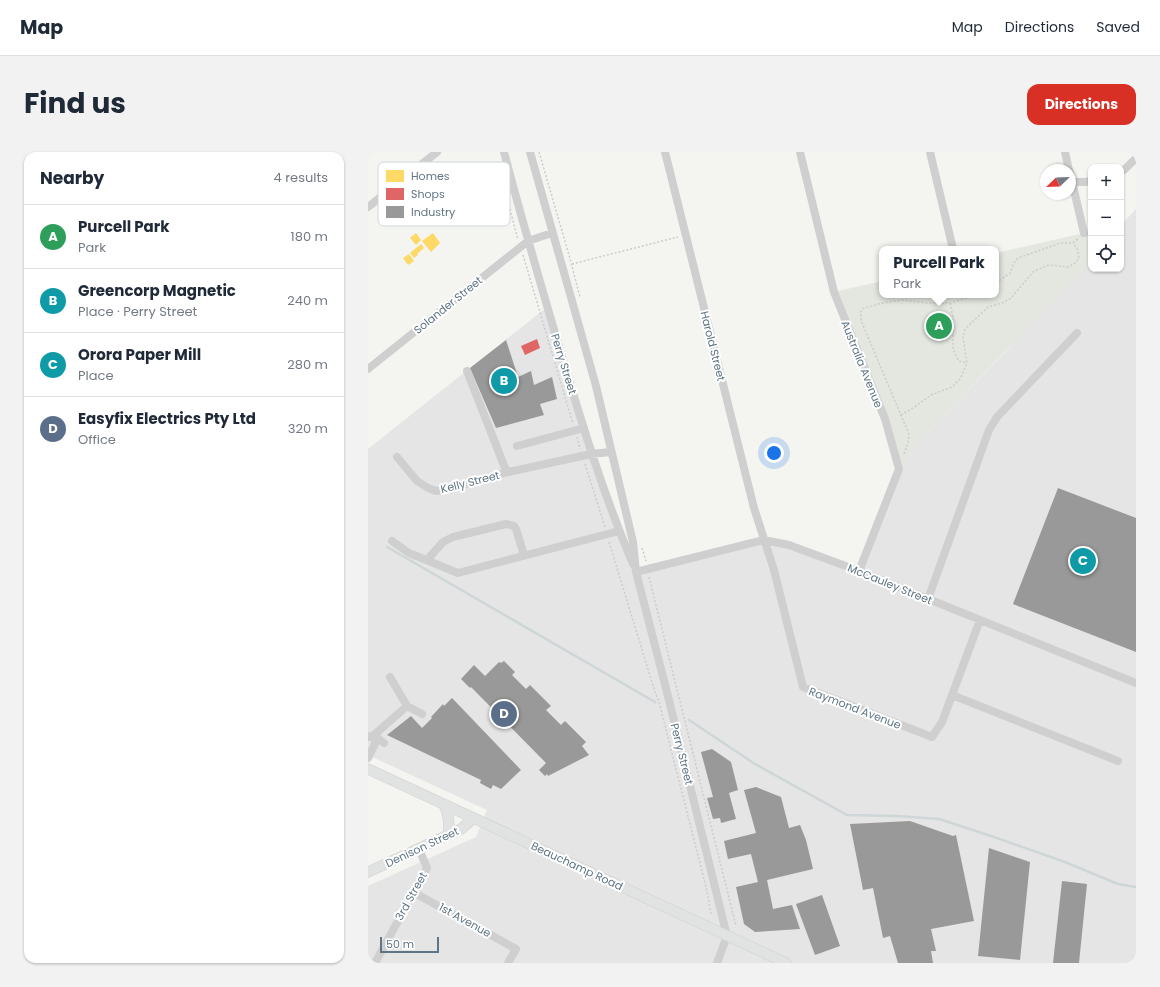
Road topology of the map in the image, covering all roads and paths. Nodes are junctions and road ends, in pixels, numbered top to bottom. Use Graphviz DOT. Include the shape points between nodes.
graph roads {
  1 [pos="437,152"];
  2 [pos="504,152"];
  3 [pos="530,152"];
  4 [pos="539,152"];
  5 [pos="664,152"];
  6 [pos="800,152"];
  7 [pos="930,152"];
  8 [pos="1065,152"];
  9 [pos="1136,158"];
  10 [pos="424,162"];
  11 [pos="507,162"];
  12 [pos="1068,164"];
  13 [pos="1124,170"];
  14 [pos="510,174"];
  15 [pos="1076,182"];
  16 [pos="1088,182"];
  17 [pos="378,199"];
  18 [pos="1076,199"];
  19 [pos="368,207"];
  20 [pos="1084,232"];
  21 [pos="552,233"];
  22 [pos="685,235"];
  23 [pos="528,241"];
  24 [pos="1073,243"];
  25 [pos="952,246"];
  26 [pos="572,264"];
  27 [pos="999,281"];
  28 [pos="965,298"];
  29 [pos="581,302"];
  30 [pos="950,303"];
  31 [pos="1076,332"];
  32 [pos="967,363"];
  33 [pos="368,369"];
  34 [pos="467,371"];
  35 [pos="901,415"];
  36 [pos="584,428"];
  37 [pos="517,446"];
  38 [pos="611,452"];
  39 [pos="592,454"];
  40 [pos="397,457"];
  41 [pos="899,469"];
  42 [pos="508,472"];
  43 [pos="619,531"];
  44 [pos="764,540"];
  45 [pos="392,541"];
  46 [pos="642,546"];
  47 [pos="524,556"];
  48 [pos="427,560"];
  49 [pos="647,569"];
  50 [pos="858,571"];
  51 [pos="636,572"];
  52 [pos="928,599"];
  53 [pos="980,620"];
  54 [pos="390,677"];
  55 [pos="1136,683"];
  56 [pos="952,695"];
  57 [pos="407,706"];
  58 [pos="422,714"];
  59 [pos="371,736"];
  60 [pos="384,743"];
  61 [pos="368,758"];
  62 [pos="1118,761"];
  63 [pos="368,769"];
  64 [pos="444,805"];
  65 [pos="474,818"];
  66 [pos="448,835"];
  67 [pos="419,849"];
  68 [pos="368,872"];
  69 [pos="413,892"];
  70 [pos="736,926"];
  71 [pos="727,936"];
  72 [pos="368,960"];
  73 [pos="374,963"];
  74 [pos="508,963"];
  75 [pos="717,963"];
  76 [pos="786,963"];
  1 -- 10 [label="street"];
  2 -- 11 [label="street, Perry Street"];
  3 -- 21 [label="street, Perry Street"];
  4 -- 26 [label="path"];
  5 -- 22 [label="street, Harold Street"];
  6 -- 41 [label="street, Australia Avenue" via="834,292 885,419"];
  7 -- 25 [label="street"];
  8 -- 12 [label="street"];
  9 -- 13 [label="street"];
  14 -- 23 [label="street, Perry Street"];
  15 -- 16 [label="street"];
  17 -- 19 [label="street"];
  18 -- 20 [label="street"];
  20 -- 24 [label="path"];
  21 -- 23 [label="street"];
  21 -- 38 [label="street, Perry Street" via="596,386"];
  22 -- 26 [label="path"];
  22 -- 44 [label="street, Harold Street"];
  23 -- 33 [label="street, Solander Street"];
  23 -- 36 [label="street, Perry Street"];
  24 -- 27 [label="path" via="1061,243 1018,258 1010,273"];
  24 -- 32 [label="path" via="1078,250 1079,258 1075,263 1068,267 1049,265 1034,271 1011,298 988,307 965,329 963,337"];
  26 -- 29 [label="path"];
  28 -- 30 [label="path"];
  30 -- 32 [label="path" via="953,317 953,348 959,360"];
  30 -- 35 [label="path" via="902,300 861,310 865,330"];
  31 -- 52 [label="street" via="997,416 989,430"];
  32 -- 35 [label="path" via="960,380 952,387 930,395"];
  34 -- 42 [label="street, Kelly Street"];
  35 -- 41 [label="path" via="909,434"];
  36 -- 37 [label="street"];
  36 -- 39 [label="street, Perry Street"];
  38 -- 39 [label="street, Kelly Street"];
  38 -- 51 [label="street, Perry Street" via="633,542"];
  39 -- 42 [label="street, Kelly Street"];
  39 -- 43 [label="street, Perry Street"];
  40 -- 42 [label="street, Kelly Street" via="417,481 436,491"];
  41 -- 50 [label="street"];
  43 -- 47 [label="street"];
  43 -- 51 [label="street, Perry Street"];
  44 -- 49 [label="street, McCauley Street"];
  44 -- 50 [label="street, McCauley Street" via="789,545"];
  44 -- 56 [label="street, Raymond Avenue" via="803,687 932,737 942,722"];
  45 -- 48 [label="street"];
  46 -- 49 [label="path"];
  47 -- 48 [label="street" via="458,573"];
  47 -- 48 [label="street" via="516,529 506,524 443,542"];
  49 -- 51 [label="street, McCauley Street"];
  49 -- 70 [label="path"];
  50 -- 52 [label="street, McCauley Street"];
  51 -- 71 [label="street, Perry Street"];
  52 -- 53 [label="street, McCauley Street"];
  53 -- 55 [label="street, McCauley Street"];
  53 -- 56 [label="street, Raymond Avenue"];
  54 -- 57 [label="street"];
  56 -- 62 [label="street"];
  57 -- 58 [label="street"];
  57 -- 59 [label="street"];
  59 -- 60 [label="street"];
  59 -- 61 [label="street" via="375,744"];
  63 -- 64 [label="main road, Beauchamp Road"];
  64 -- 65 [label="main road, Beauchamp Road"];
  64 -- 66 [label="main road" via="450,821"];
  65 -- 66 [label="main road, Denison Street" via="461,829"];
  65 -- 71 [label="main road, Beauchamp Road"];
  66 -- 67 [label="main road, Denison Street"];
  67 -- 68 [label="main road, Denison Street"];
  67 -- 69 [label="street, 3rd Street" via="427,868"];
  69 -- 73 [label="street, 3rd Street"];
  69 -- 74 [label="street, 1st Avenue" via="516,949"];
  71 -- 75 [label="street"];
  71 -- 76 [label="main road, Beauchamp Road"];
  72 -- 73 [label="street"];
}
